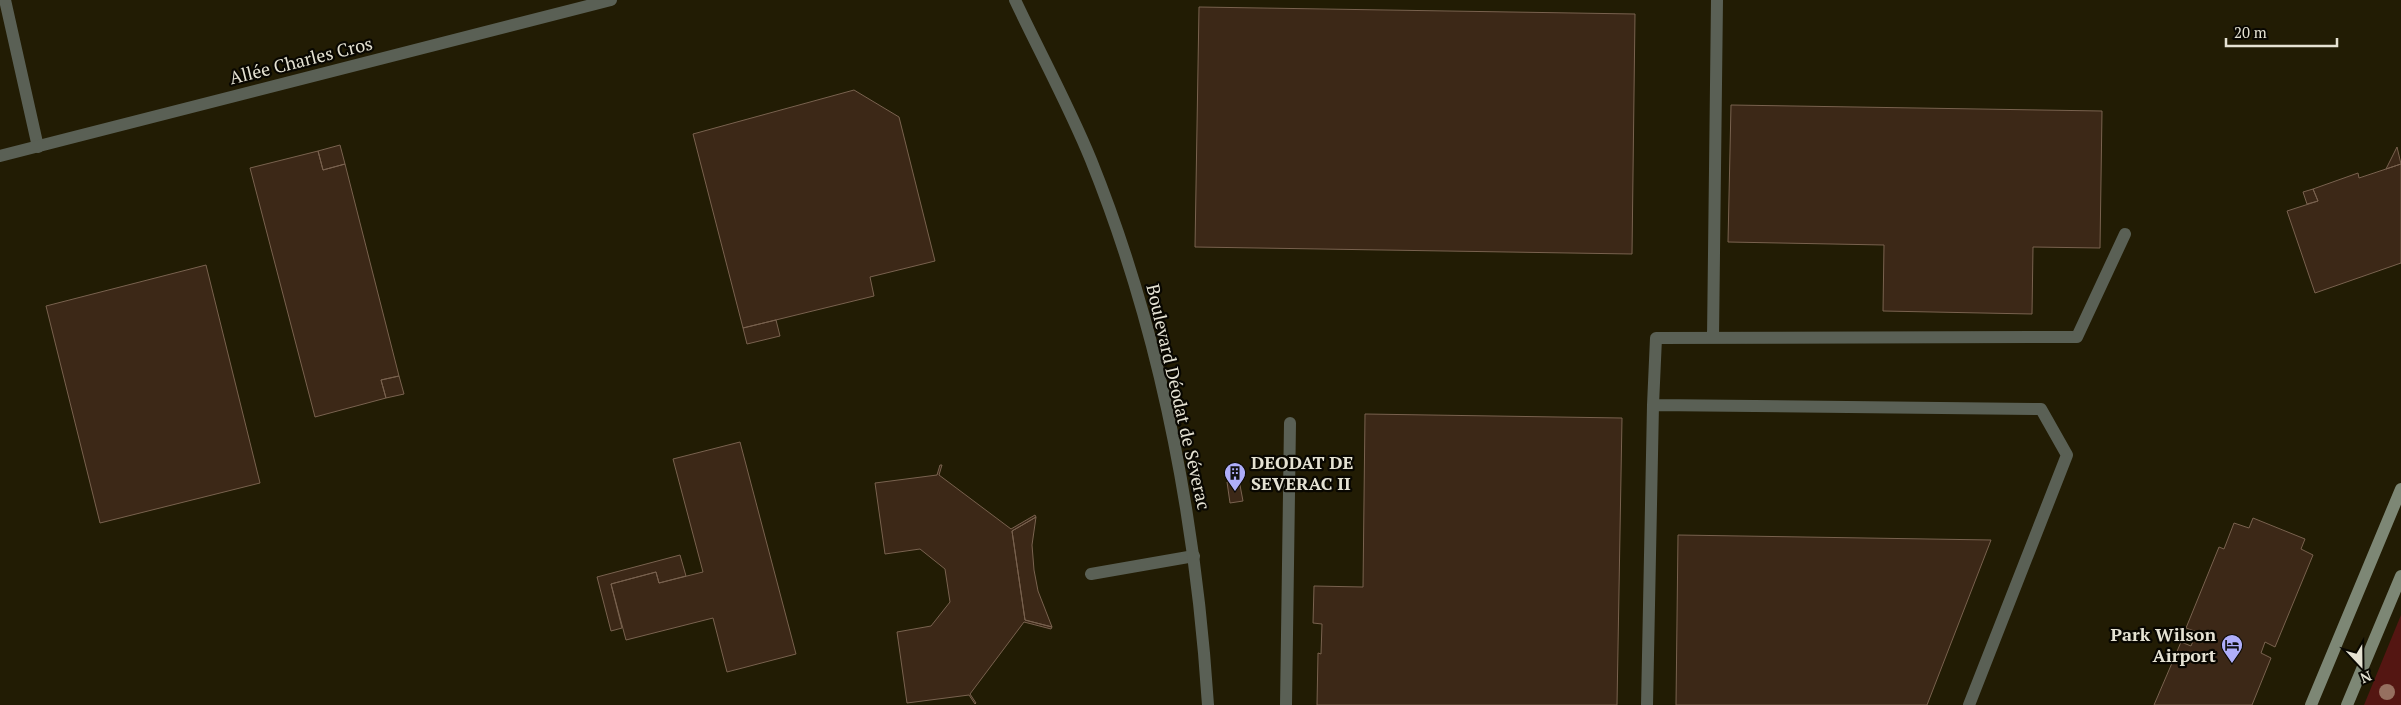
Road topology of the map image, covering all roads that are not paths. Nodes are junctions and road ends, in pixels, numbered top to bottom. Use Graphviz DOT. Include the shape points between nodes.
graph roads {
  1 [pos="5,0"];
  2 [pos="612,0"];
  3 [pos="1015,0"];
  4 [pos="1717,0"];
  5 [pos="38,147"];
  6 [pos="0,156"];
  7 [pos="2125,234"];
  8 [pos="1713,338"];
  9 [pos="1653,405"];
  10 [pos="1290,423"];
  11 [pos="2401,489"];
  12 [pos="1194,556"];
  13 [pos="1091,574"];
  14 [pos="2401,576"];
  15 [pos="1208,705"];
  16 [pos="1286,705"];
  17 [pos="1647,705"];
  18 [pos="1969,705"];
  19 [pos="2311,705"];
  20 [pos="2347,705"];
  1 -- 5 [label="street"];
  2 -- 5 [label="street, Allée Charles Cros"];
  3 -- 12 [label="street, Boulevard Déodat de Séverac" via="1091,160 1132,274 1168,412"];
  4 -- 8 [label="street"];
  5 -- 6 [label="street, Allée Charles Cros"];
  7 -- 8 [label="street" via="2077,337"];
  8 -- 9 [label="street" via="1656,338"];
  9 -- 17 [label="street"];
  9 -- 18 [label="street" via="2041,409 2066,455"];
  10 -- 16 [label="street"];
  11 -- 19 [label="main road"];
  12 -- 13 [label="street"];
  12 -- 15 [label="street, Boulevard Déodat de Séverac"];
  14 -- 20 [label="main road"];
}
